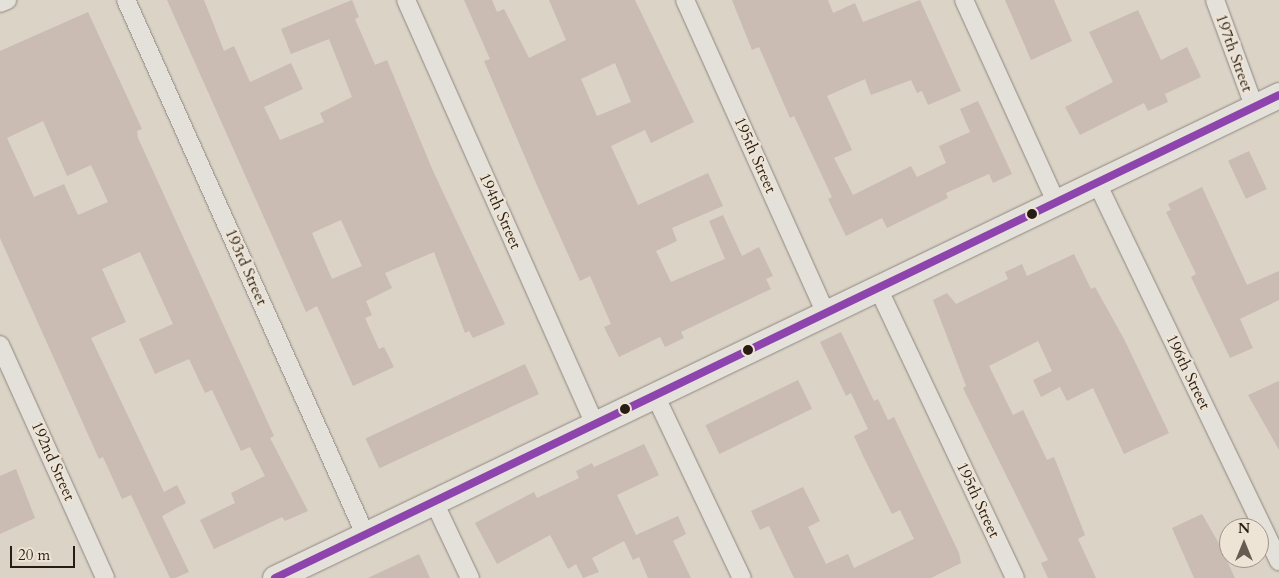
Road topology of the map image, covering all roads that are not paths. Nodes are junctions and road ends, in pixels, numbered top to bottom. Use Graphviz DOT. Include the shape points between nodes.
graph roads {
  1 [pos="7,0"];
  2 [pos="126,0"];
  3 [pos="406,0"];
  4 [pos="685,0"];
  5 [pos="964,0"];
  6 [pos="1215,0"];
  7 [pos="0,3"];
  8 [pos="1279,94"];
  9 [pos="1254,106"];
  10 [pos="1097,183"];
  11 [pos="1055,200"];
  12 [pos="877,286"];
  13 [pos="825,311"];
  14 [pos="0,345"];
  15 [pos="654,393"];
  16 [pos="594,422"];
  17 [pos="434,502"];
  18 [pos="366,534"];
  19 [pos="1279,561"];
  20 [pos="105,578"];
  21 [pos="275,578"];
  22 [pos="470,578"];
  23 [pos="742,578"];
  24 [pos="1015,578"];
  1 -- 7 [label="street"];
  2 -- 18 [label="street, 193rd Street"];
  3 -- 16 [label="street, 194th Street"];
  4 -- 13 [label="street, 195th Street"];
  5 -- 11 [label="street"];
  6 -- 9 [label="street, 197th Street"];
  8 -- 9 [label="street"];
  9 -- 10 [label="street"];
  10 -- 11 [label="street"];
  10 -- 19 [label="street, 196th Street"];
  11 -- 12 [label="street"];
  12 -- 13 [label="street"];
  12 -- 24 [label="street, 195th Street"];
  13 -- 15 [label="street"];
  14 -- 20 [label="street, 192nd Street"];
  15 -- 16 [label="street"];
  15 -- 23 [label="street"];
  16 -- 17 [label="street"];
  17 -- 18 [label="street"];
  17 -- 22 [label="street"];
  18 -- 21 [label="street"];
}
